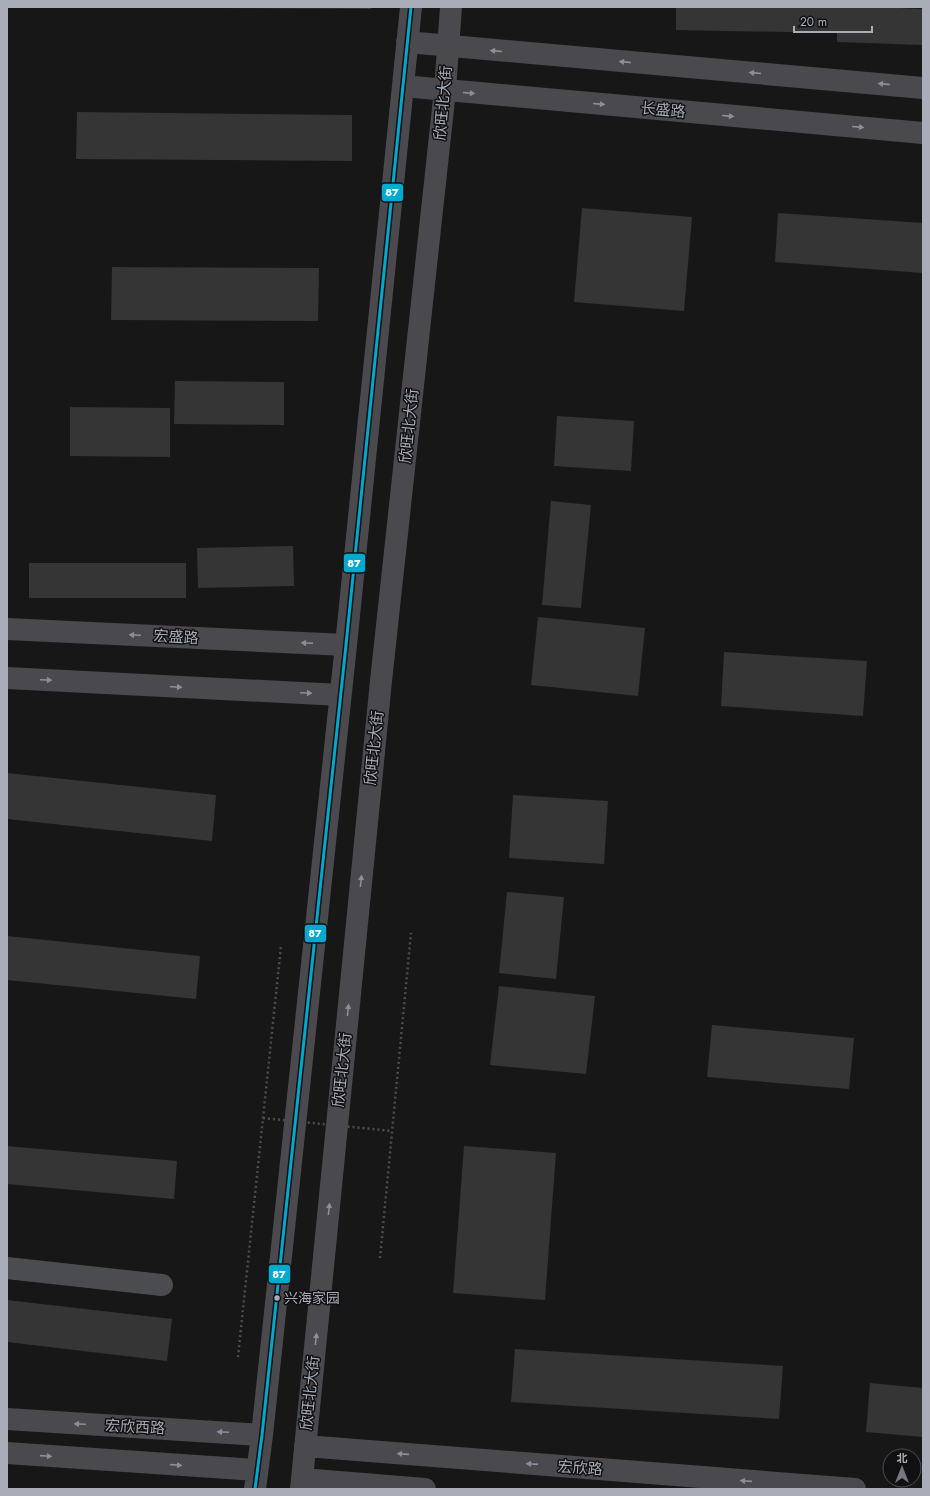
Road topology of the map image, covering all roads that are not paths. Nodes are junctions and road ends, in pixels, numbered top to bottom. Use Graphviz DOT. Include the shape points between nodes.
graph roads {
  1 [pos="411,7"];
  2 [pos="451,7"];
  3 [pos="407,42"];
  4 [pos="447,46"];
  5 [pos="403,86"];
  6 [pos="923,88"];
  7 [pos="445,90"];
  8 [pos="923,133"];
  9 [pos="7,629"];
  10 [pos="346,645"];
  11 [pos="7,678"];
  12 [pos="340,695"];
  13 [pos="7,1268"];
  14 [pos="162,1285"];
  15 [pos="7,1419"];
  16 [pos="262,1435"];
  17 [pos="305,1446"];
  18 [pos="7,1453"];
  19 [pos="256,1480"];
  20 [pos="302,1484"];
  21 [pos="425,1489"];
  22 [pos="854,1489"];
  1 -- 3 [label="main road"];
  2 -- 4 [label="main road, 欣旺北大街"];
  3 -- 4 [label="main road"];
  3 -- 5 [label="main road"];
  6 -- 4 [label="main road, one-way"];
  4 -- 7 [label="main road, 欣旺北大街"];
  5 -- 7 [label="main road, 长盛路"];
  5 -- 10 [label="main road"];
  7 -- 8 [label="main road, 长盛路, one-way"];
  17 -- 7 [label="main road, 欣旺北大街, one-way" via="381,681"];
  10 -- 9 [label="main road, 宏盛路, one-way"];
  10 -- 12 [label="main road"];
  11 -- 12 [label="main road, one-way"];
  12 -- 16 [label="main road"];
  13 -- 14 [label="street"];
  16 -- 15 [label="main road, 宏欣西路, one-way"];
  16 -- 19 [label="main road"];
  17 -- 20 [label="main road, 欣旺北大街"];
  22 -- 17 [label="main road, 宏欣路, one-way"];
  18 -- 19 [label="main road, one-way"];
  20 -- 21 [label="main road"];
}
